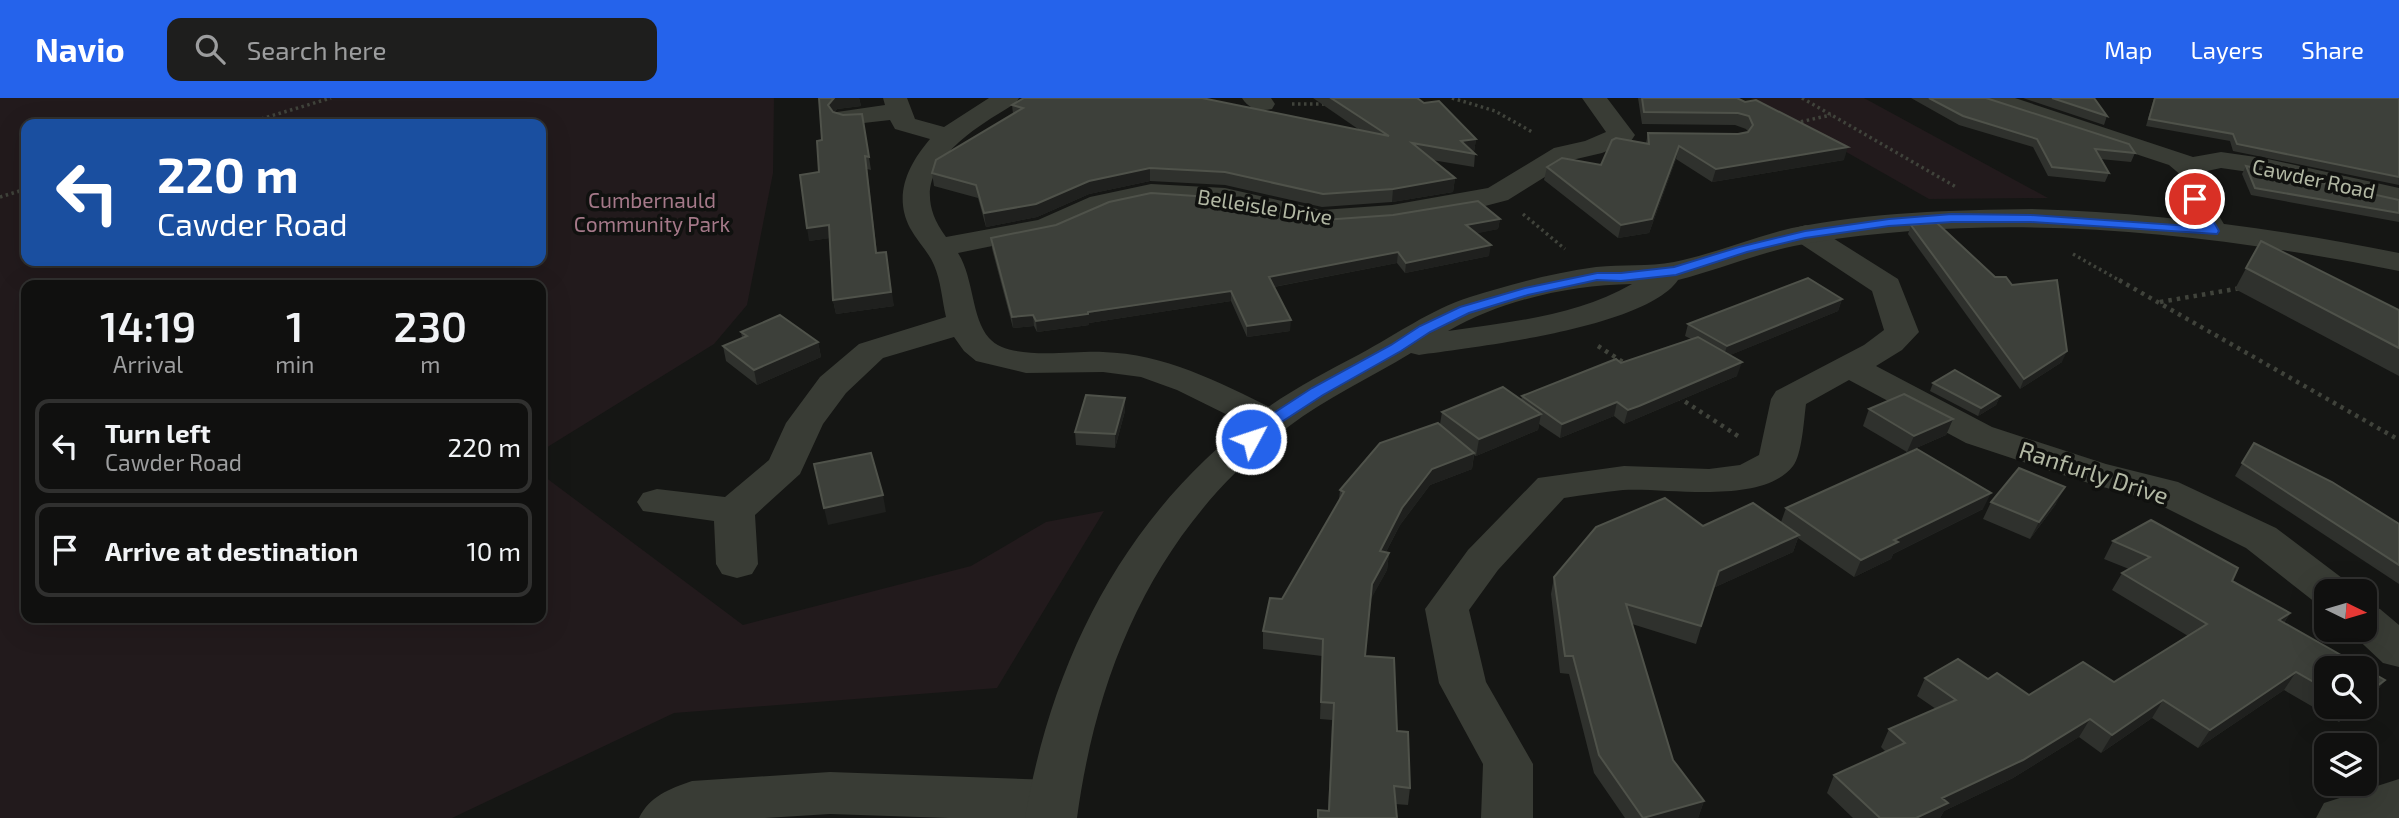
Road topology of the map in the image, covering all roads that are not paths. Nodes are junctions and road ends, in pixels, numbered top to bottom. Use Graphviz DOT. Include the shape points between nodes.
graph roads {
  1 [pos="1007,98"];
  2 [pos="1594,98"];
  3 [pos="1990,98"];
  4 [pos="896,105"];
  5 [pos="846,117"];
  6 [pos="947,136"];
  7 [pos="2187,166"];
  8 [pos="2399,197"];
  9 [pos="2213,231"];
  10 [pos="1805,234"];
  11 [pos="941,247"];
  12 [pos="2399,262"];
  13 [pos="1676,271"];
  14 [pos="963,323"];
  15 [pos="1396,348"];
  16 [pos="1849,366"];
  17 [pos="1271,422"];
  18 [pos="657,502"];
  19 [pos="734,511"];
  20 [pos="737,564"];
  21 [pos="2314,579"];
  22 [pos="2377,631"];
  23 [pos="2399,650"];
  24 [pos="2399,800"];
  25 [pos="1052,810"];
  26 [pos="665,818"];
  27 [pos="1507,818"];
  28 [pos="2342,818"];
  1 -- 6 [label="street"];
  2 -- 11 [label="street, Belleisle Drive" via="1635,135 1563,154 1498,194 1466,202 1322,219 1225,197 1151,192 1100,203 1046,227"];
  3 -- 7 [label="street" via="2133,143"];
  4 -- 5 [label="street"];
  4 -- 6 [label="street" via="904,124"];
  6 -- 11 [label="street" via="930,155 914,197 922,222"];
  7 -- 8 [label="street, Cawder Road" via="2221,160 2253,164"];
  7 -- 9 [label="street" via="2196,174 2195,199"];
  9 -- 10 [label="street" via="2010,218 1889,222"];
  9 -- 12 [label="street"];
  10 -- 13 [label="street"];
  10 -- 16 [label="street" via="1887,286 1902,332 1885,348"];
  11 -- 14 [label="street" via="952,269"];
  13 -- 15 [label="street" via="1642,294 1562,323"];
  13 -- 15 [label="street" via="1597,276 1525,292 1464,310"];
  14 -- 17 [label="street" via="983,351 1033,364 1133,363 1165,372"];
  14 -- 19 [label="street" via="871,351 833,385 805,423 786,466"];
  15 -- 17 [label="street"];
  16 -- 21 [label="street, Ranfurly Drive" via="1979,435 2164,491 2260,538"];
  16 -- 27 [label="street" via="1809,384 1789,399 1777,461 1749,475 1709,481 1624,478 1552,487 1483,560 1447,609 1463,683 1508,764"];
  17 -- 25 [label="street" via="1211,475 1149,552 1099,639 1062,746"];
  18 -- 19 [label="street"];
  19 -- 20 [label="street"];
  22 -- 23 [label="street"];
  24 -- 28 [label="street"];
  25 -- 26 [label="street" via="830,793 692,802"];
}
